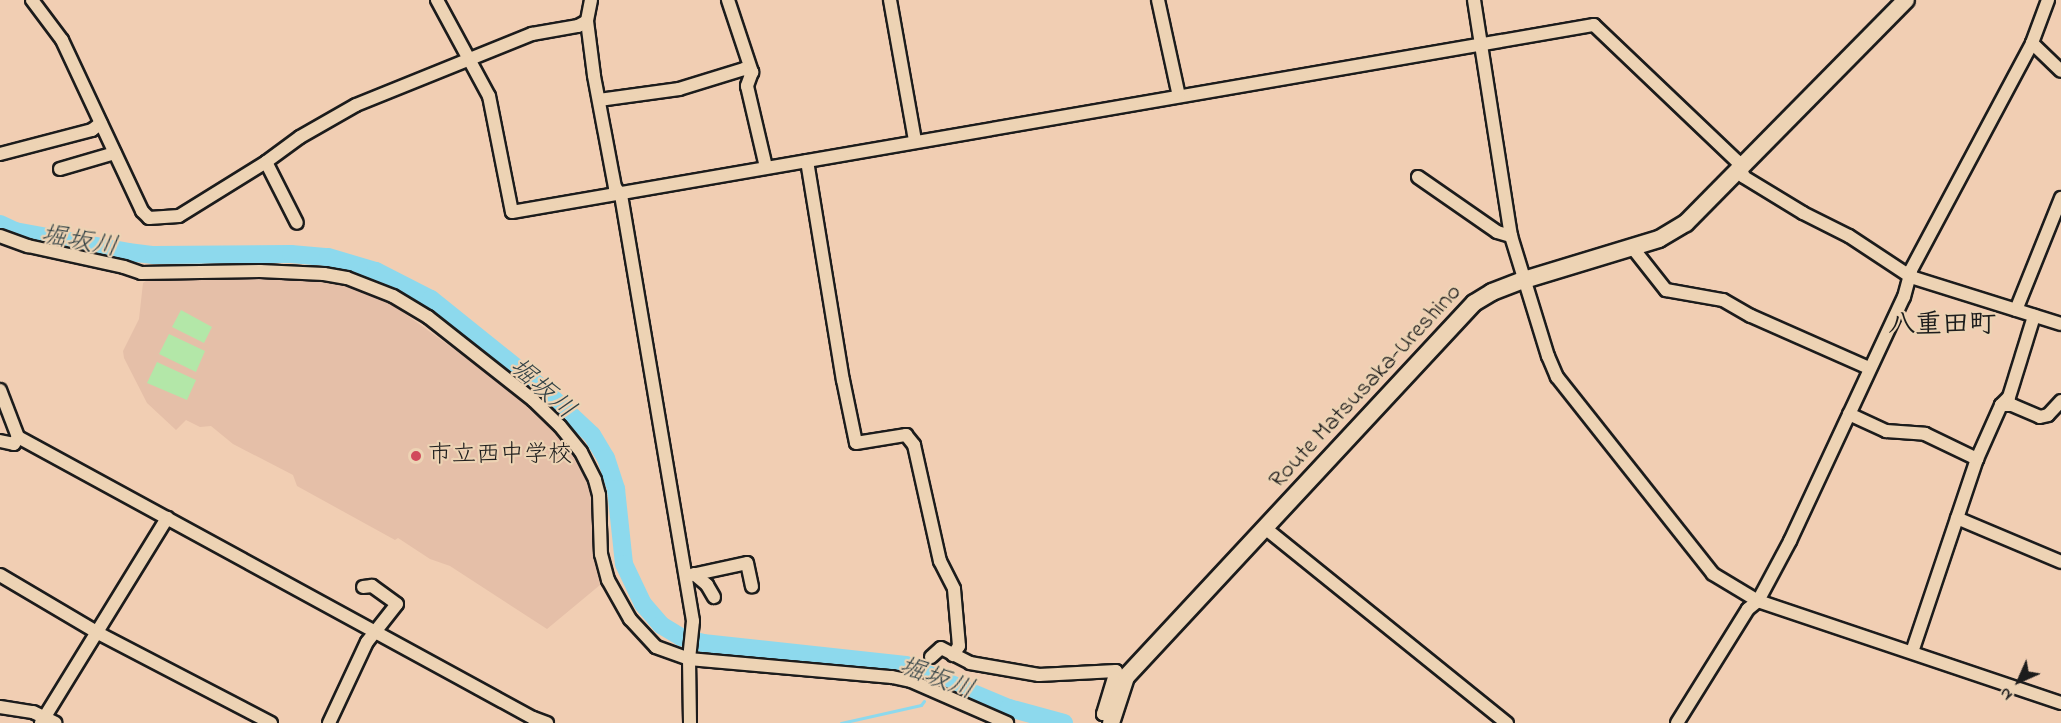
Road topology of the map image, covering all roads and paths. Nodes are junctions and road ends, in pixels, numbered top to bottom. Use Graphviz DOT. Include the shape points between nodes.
graph roads {
  1 [pos="32,0"];
  2 [pos="437,0"];
  3 [pos="591,0"];
  4 [pos="728,0"];
  5 [pos="890,0"];
  6 [pos="1158,0"];
  7 [pos="1474,0"];
  8 [pos="1906,0"];
  9 [pos="2048,0"];
  10 [pos="587,21"];
  11 [pos="2032,43"];
  12 [pos="1481,45"];
  13 [pos="469,58"];
  14 [pos="2061,71"];
  15 [pos="752,72"];
  16 [pos="1179,96"];
  17 [pos="599,100"];
  18 [pos="101,123"];
  19 [pos="915,141"];
  20 [pos="115,153"];
  21 [pos="0,154"];
  22 [pos="807,161"];
  23 [pos="266,162"];
  24 [pos="766,167"];
  25 [pos="60,169"];
  26 [pos="1742,169"];
  27 [pos="1418,177"];
  28 [pos="621,195"];
  29 [pos="2061,198"];
  30 [pos="297,223"];
  31 [pos="0,236"];
  32 [pos="1511,236"];
  33 [pos="1632,247"];
  34 [pos="1911,277"];
  35 [pos="1524,280"];
  36 [pos="2016,310"];
  37 [pos="2034,316"];
  38 [pos="2061,324"];
  39 [pos="1869,368"];
  40 [pos="0,390"];
  41 [pos="2061,401"];
  42 [pos="2001,405"];
  43 [pos="1849,414"];
  44 [pos="18,437"];
  45 [pos="0,441"];
  46 [pos="1977,459"];
  47 [pos="167,518"];
  48 [pos="1957,518"];
  49 [pos="1265,528"];
  50 [pos="2061,562"];
  51 [pos="0,575"];
  52 [pos="690,575"];
  53 [pos="752,586"];
  54 [pos="363,587"];
  55 [pos="714,597"];
  56 [pos="1758,601"];
  57 [pos="376,632"];
  58 [pos="98,633"];
  59 [pos="1912,652"];
  60 [pos="953,655"];
  61 [pos="689,657"];
  62 [pos="931,657"];
  63 [pos="2061,703"];
  64 [pos="0,707"];
  65 [pos="1112,718"];
  66 [pos="42,720"];
  67 [pos="56,723"];
  68 [pos="271,723"];
  69 [pos="329,723"];
  70 [pos="547,723"];
  71 [pos="690,723"];
  72 [pos="1007,723"];
  73 [pos="1506,723"];
  74 [pos="1677,723"];
  1 -- 18 [label="street" via="62,40"];
  2 -- 13 [label="street"];
  3 -- 10 [label="street"];
  4 -- 15 [label="street"];
  5 -- 19 [label="street"];
  6 -- 16 [label="street"];
  7 -- 12 [label="street"];
  8 -- 26 [label="main road, Route Matsusaka-Ureshino"];
  9 -- 11 [label="street"];
  10 -- 13 [label="street" via="532,33"];
  10 -- 17 [label="street"];
  11 -- 14 [label="street"];
  11 -- 34 [label="street" via="1911,270"];
  12 -- 16 [label="street"];
  12 -- 26 [label="street" via="1594,25"];
  12 -- 32 [label="street"];
  13 -- 23 [label="street" via="356,105"];
  13 -- 28 [label="street" via="489,96 512,212"];
  15 -- 17 [label="street" via="744,69 680,89"];
  15 -- 24 [label="street" via="747,86"];
  16 -- 19 [label="street"];
  17 -- 28 [label="street" via="615,187"];
  18 -- 20 [label="street"];
  18 -- 21 [label="street" via="93,130"];
  19 -- 22 [label="street"];
  20 -- 23 [label="street" via="149,218 179,216"];
  20 -- 25 [label="street"];
  22 -- 24 [label="street"];
  22 -- 60 [label="street" via="856,443 906,435 914,445 940,561 954,589 959,646"];
  23 -- 30 [label="street"];
  24 -- 28 [label="street"];
  26 -- 33 [label="main road, Route Matsusaka-Ureshino" via="1686,223 1659,239"];
  26 -- 34 [label="street" via="1744,177 1849,236"];
  27 -- 32 [label="street" via="1497,232"];
  28 -- 52 [label="street"];
  29 -- 36 [label="street"];
  31 -- 61 [label="street" via="141,273 260,271 337,276 380,290 428,317 533,400 581,452 597,487 601,554 614,592 648,640 670,654"];
  32 -- 35 [label="street"];
  33 -- 35 [label="main road, Route Matsusaka-Ureshino"];
  33 -- 39 [label="street" via="1666,290 1724,300 1751,316"];
  34 -- 36 [label="street"];
  34 -- 39 [label="street"];
  35 -- 49 [label="main road, Route Matsusaka-Ureshino" via="1474,303"];
  35 -- 56 [label="street" via="1557,377 1713,574"];
  36 -- 37 [label="street"];
  37 -- 38 [label="street"];
  37 -- 42 [label="street" via="2008,397"];
  39 -- 43 [label="street"];
  40 -- 44 [label="street"];
  41 -- 42 [label="street" via="2048,416 2040,417 2012,405"];
  42 -- 46 [label="street"];
  43 -- 46 [label="street" via="1886,431 1925,435"];
  43 -- 56 [label="street"];
  44 -- 45 [label="street" via="14,444"];
  44 -- 47 [label="street"];
  46 -- 48 [label="street"];
  47 -- 57 [label="street"];
  47 -- 58 [label="street"];
  48 -- 50 [label="street"];
  48 -- 59 [label="street"];
  49 -- 65 [label="main road, Route Matsusaka-Ureshino" via="1126,677"];
  49 -- 73 [label="street"];
  51 -- 58 [label="street"];
  52 -- 53 [label="street" via="747,563"];
  52 -- 55 [label="street" via="707,585"];
  52 -- 61 [label="street" via="693,621"];
  54 -- 57 [label="street" via="372,586 397,604"];
  56 -- 59 [label="street"];
  56 -- 74 [label="street" via="1748,609"];
  57 -- 69 [label="street" via="367,642"];
  57 -- 70 [label="street"];
  58 -- 66 [label="street"];
  58 -- 68 [label="street"];
  59 -- 63 [label="street"];
  60 -- 62 [label="street" via="941,648"];
  60 -- 65 [label="street" via="970,663 1039,675 1116,671 1103,714"];
  61 -- 71 [label="street"];
  61 -- 72 [label="street" via="892,676"];
  64 -- 66 [label="street"];
  66 -- 67 [label="street"];
}
